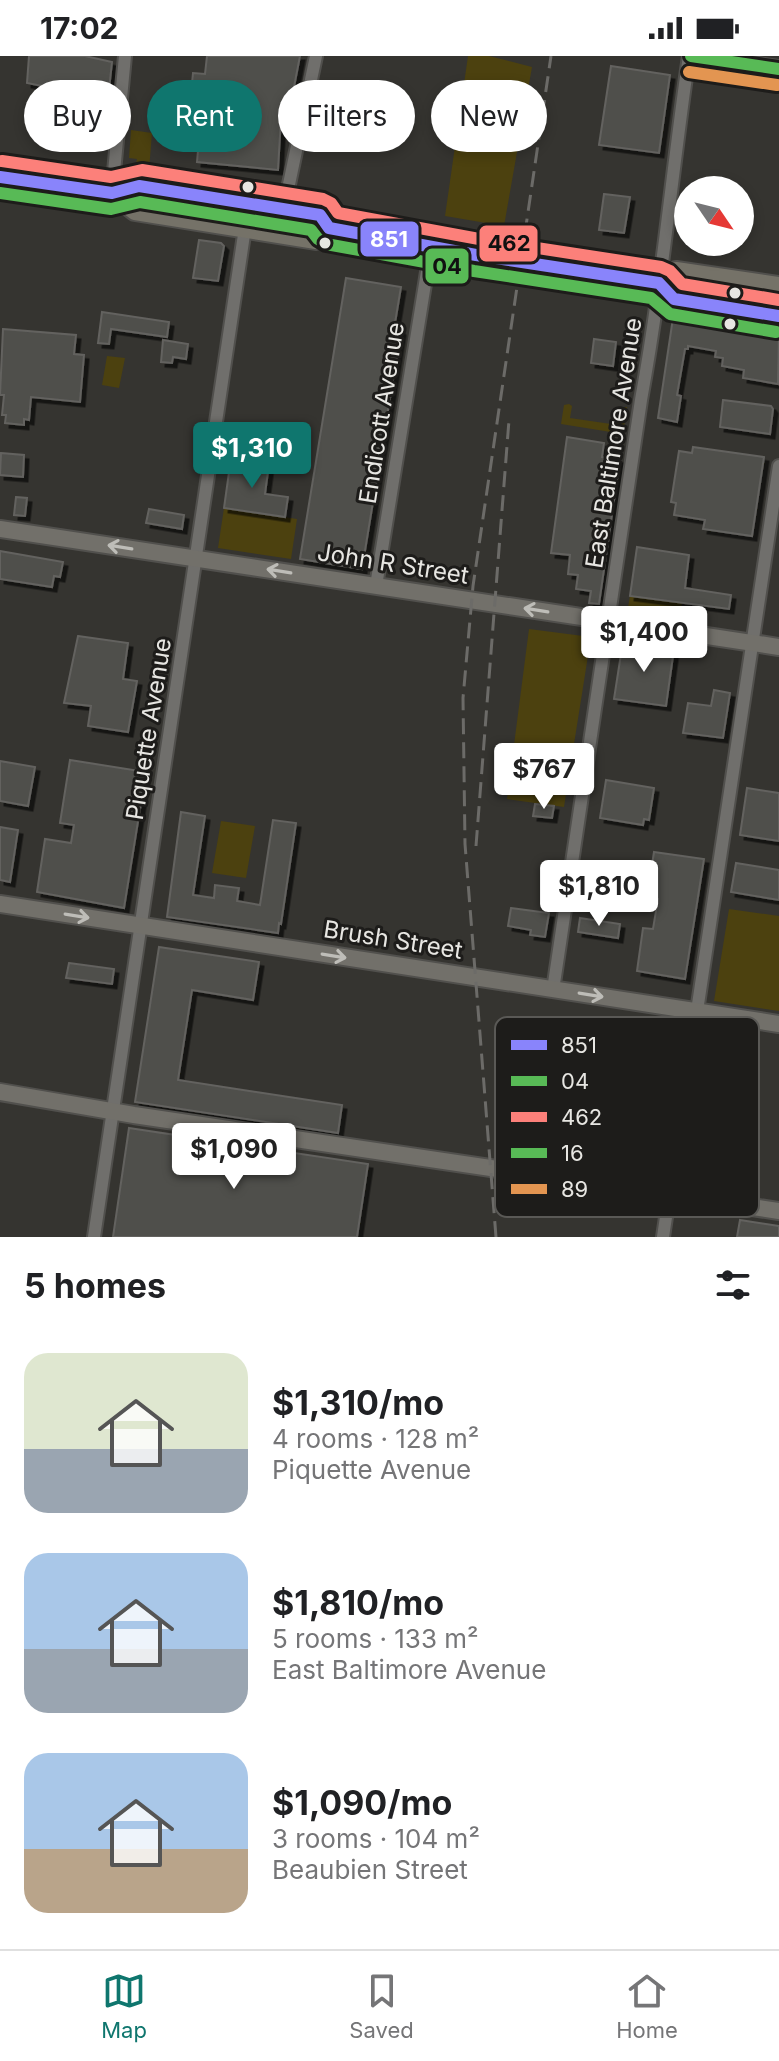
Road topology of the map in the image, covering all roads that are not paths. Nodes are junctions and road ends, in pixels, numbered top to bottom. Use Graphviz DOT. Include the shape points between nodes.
graph roads {
  1 [pos="125,56"];
  2 [pos="316,56"];
  3 [pos="690,56"];
  4 [pos="779,69"];
  5 [pos="0,177"];
  6 [pos="112,193"];
  7 [pos="284,208"];
  8 [pos="245,228"];
  9 [pos="329,228"];
  10 [pos="431,247"];
  11 [pos="659,283"];
  12 [pos="779,286"];
  13 [pos="779,316"];
  14 [pos="779,466"];
  15 [pos="0,529"];
  16 [pos="197,559"];
  17 [pos="376,586"];
  18 [pos="608,621"];
  19 [pos="753,643"];
  20 [pos="779,647"];
  21 [pos="0,904"];
  22 [pos="142,926"];
  23 [pos="553,990"];
  24 [pos="697,1011"];
  25 [pos="696,1017"];
  26 [pos="735,1017"];
  27 [pos="759,1021"];
  28 [pos="779,1024"];
  29 [pos="0,1092"];
  30 [pos="113,1112"];
  31 [pos="495,1169"];
  32 [pos="759,1208"];
  33 [pos="779,1211"];
  34 [pos="666,1217"];
  35 [pos="94,1237"];
  36 [pos="663,1237"];
  1 -- 6 [label="street"];
  2 -- 7 [label="street"];
  3 -- 4 [label="street"];
  3 -- 11 [label="street, East Baltimore Avenue"];
  5 -- 6 [label="main road"];
  6 -- 7 [label="main road" via="139,186"];
  6 -- 8 [label="main road" via="135,211"];
  7 -- 9 [label="main road" via="320,215"];
  8 -- 9 [label="main road" via="316,240"];
  8 -- 16 [label="street, Piquette Avenue"];
  9 -- 10 [label="main road"];
  10 -- 11 [label="main road"];
  10 -- 17 [label="street, Endicott Avenue"];
  11 -- 12 [label="main road" via="676,271"];
  11 -- 13 [label="main road" via="674,299"];
  11 -- 18 [label="street, East Baltimore Avenue"];
  14 -- 19 [label="street"];
  16 -- 15 [label="street, John R Street, one-way"];
  17 -- 16 [label="street, John R Street, one-way"];
  16 -- 22 [label="street, Piquette Avenue"];
  18 -- 17 [label="street, John R Street, one-way"];
  18 -- 19 [label="street, John R Street"];
  18 -- 23 [label="street, East Baltimore Avenue"];
  19 -- 20 [label="street, John R Street"];
  19 -- 24 [label="street"];
  21 -- 22 [label="street, Brush Street, one-way"];
  22 -- 23 [label="street, Brush Street, one-way"];
  22 -- 30 [label="street, Piquette Avenue"];
  23 -- 24 [label="street, Brush Street, one-way"];
  24 -- 25 [label="street"];
  24 -- 26 [label="street, Brush Street"];
  27 -- 28 [label="street, Brush Street"];
  29 -- 30 [label="street"];
  30 -- 31 [label="street"];
  30 -- 35 [label="street, Piquette Avenue"];
  32 -- 33 [label="street"];
  34 -- 36 [label="street"];
}
